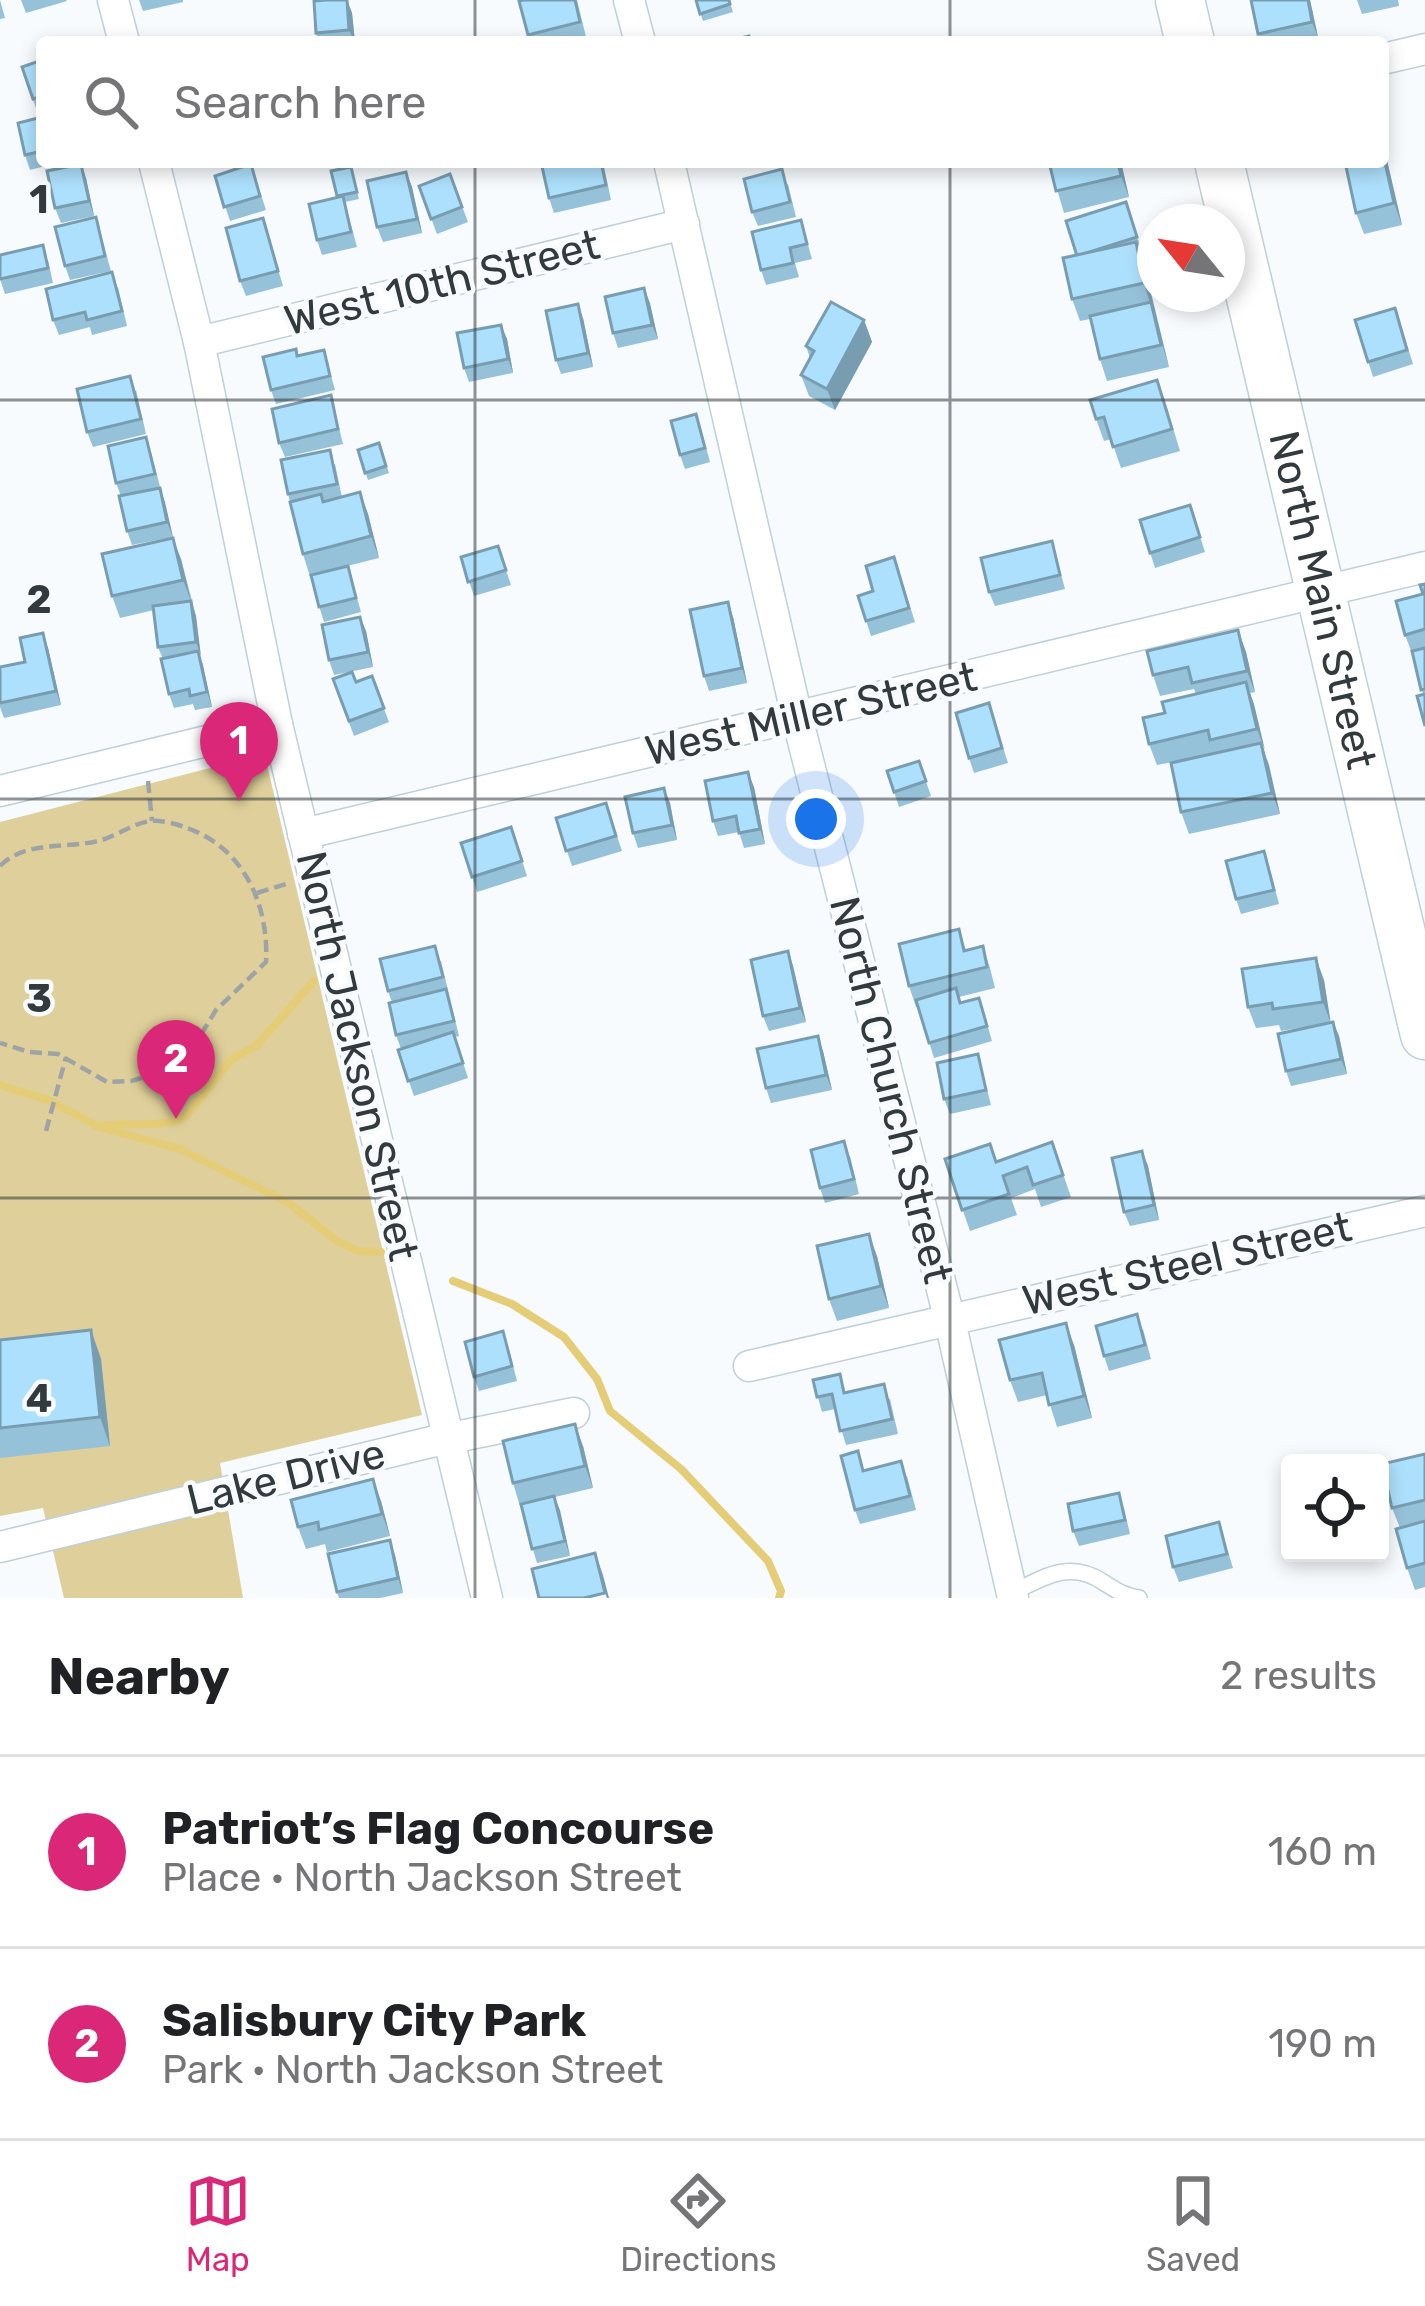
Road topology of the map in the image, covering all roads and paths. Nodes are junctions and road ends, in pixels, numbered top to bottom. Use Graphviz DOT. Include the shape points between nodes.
graph roads {
  1 [pos="113,0"];
  2 [pos="629,0"];
  3 [pos="1180,0"];
  4 [pos="122,36"];
  5 [pos="638,36"];
  6 [pos="1189,36"];
  7 [pos="1425,49"];
  8 [pos="1389,58"];
  9 [pos="156,168"];
  10 [pos="670,168"];
  11 [pos="1221,168"];
  12 [pos="684,224"];
  13 [pos="200,342"];
  14 [pos="1425,567"];
  15 [pos="1319,592"];
  16 [pos="797,717"];
  17 [pos="277,724"];
  18 [pos="148,781"];
  19 [pos="0,791"];
  20 [pos="152,820"];
  21 [pos="303,834"];
  22 [pos="0,866"];
  23 [pos="303,880"];
  24 [pos="255,893"];
  25 [pos="1425,1035"];
  26 [pos="0,1042"];
  27 [pos="66,1057"];
  28 [pos="46,1131"];
  29 [pos="1425,1211"];
  30 [pos="949,1317"];
  31 [pos="749,1366"];
  32 [pos="574,1413"];
  33 [pos="448,1438"];
  34 [pos="0,1546"];
  35 [pos="1012,1596"];
  36 [pos="488,1598"];
  37 [pos="1139,1598"];
  1 -- 4 [label="street"];
  2 -- 5 [label="street"];
  3 -- 6 [label="main road"];
  7 -- 8 [label="street"];
  9 -- 13 [label="street, North Jackson Street"];
  10 -- 12 [label="street, North Church Street"];
  11 -- 15 [label="main road, North Main Street"];
  12 -- 13 [label="street, West 10th Street"];
  12 -- 16 [label="street, North Church Street"];
  13 -- 17 [label="street, North Jackson Street"];
  14 -- 15 [label="street, West Miller Street"];
  15 -- 16 [label="street, West Miller Street"];
  15 -- 25 [label="main road, North Main Street"];
  16 -- 21 [label="street, West Miller Street"];
  16 -- 30 [label="street, North Church Street"];
  17 -- 19 [label="street"];
  17 -- 21 [label="street, North Jackson Street"];
  18 -- 20 [label="path"];
  20 -- 22 [label="path" via="97,842 32,849"];
  20 -- 24 [label="path" via="214,838"];
  21 -- 33 [label="street, North Jackson Street"];
  23 -- 24 [label="path"];
  24 -- 27 [label="path" via="268,933 266,962 216,1010 182,1064 107,1082"];
  26 -- 27 [label="path"];
  27 -- 28 [label="path"];
  29 -- 30 [label="street, West Steel Street"];
  30 -- 31 [label="street"];
  30 -- 35 [label="street, North Church Street"];
  32 -- 33 [label="street, Lake Drive"];
  33 -- 34 [label="street, Lake Drive"];
  33 -- 36 [label="street, North Jackson Street"];
  35 -- 37 [label="lane" via="1065,1569"];
}
